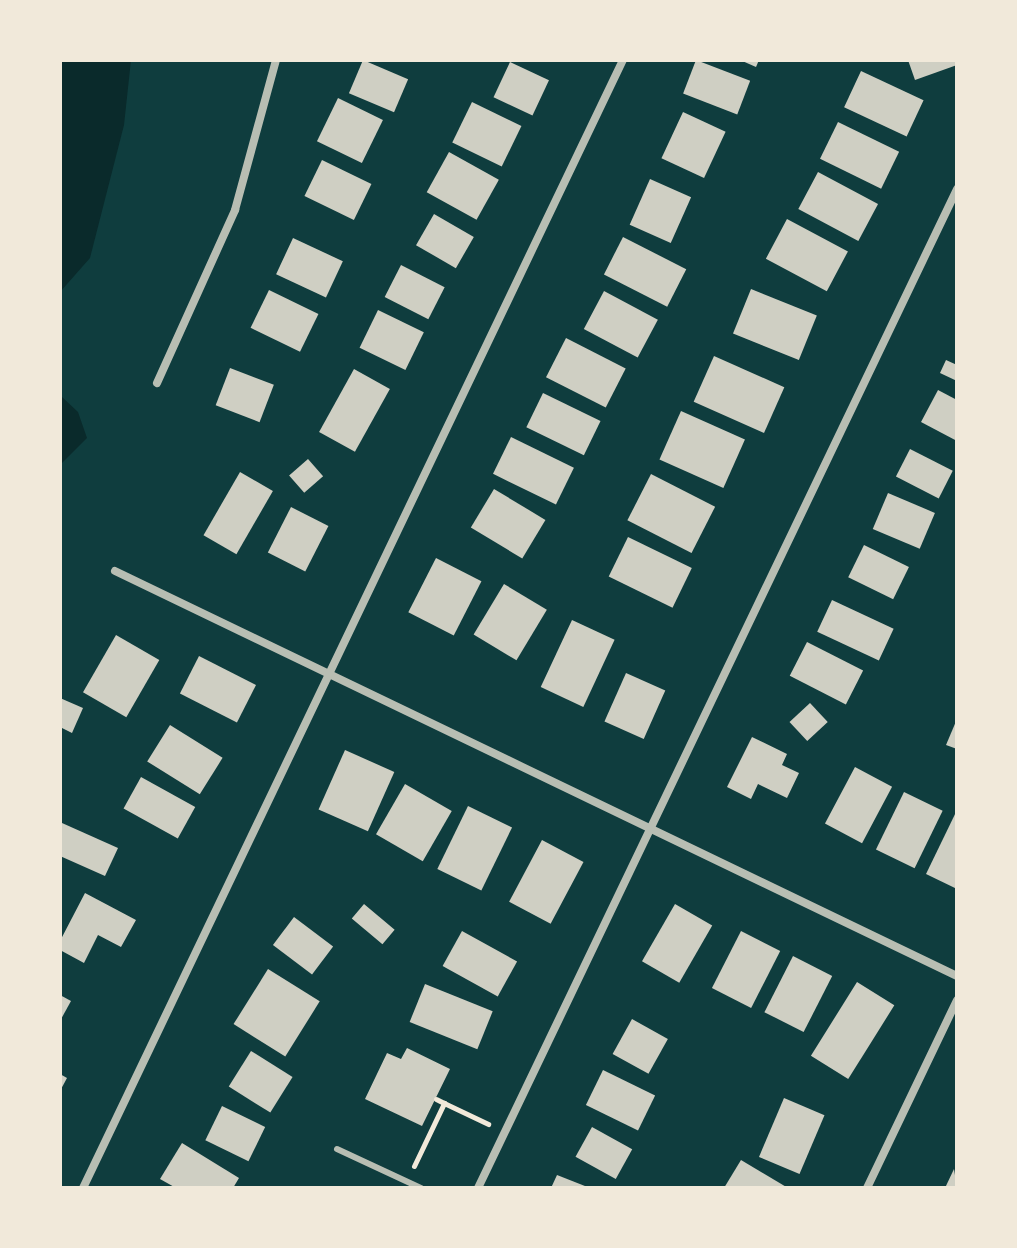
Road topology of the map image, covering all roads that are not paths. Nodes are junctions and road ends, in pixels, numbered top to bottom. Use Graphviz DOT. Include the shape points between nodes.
graph roads {
  1 [pos="276,60"];
  2 [pos="623,60"];
  3 [pos="957,189"];
  4 [pos="157,383"];
  5 [pos="115,571"];
  6 [pos="330,674"];
  7 [pos="649,828"];
  8 [pos="957,976"];
  9 [pos="957,1000"];
  10 [pos="337,1149"];
  11 [pos="83,1188"];
  12 [pos="421,1188"];
  13 [pos="478,1188"];
  14 [pos="867,1188"];
  1 -- 4 [label="street" via="235,210"];
  2 -- 6 [label="street"];
  3 -- 7 [label="street"];
  5 -- 6 [label="street"];
  6 -- 7 [label="street"];
  6 -- 11 [label="street"];
  7 -- 8 [label="street"];
  7 -- 13 [label="street"];
  9 -- 14 [label="street"];
  10 -- 12 [label="lane"];
}
